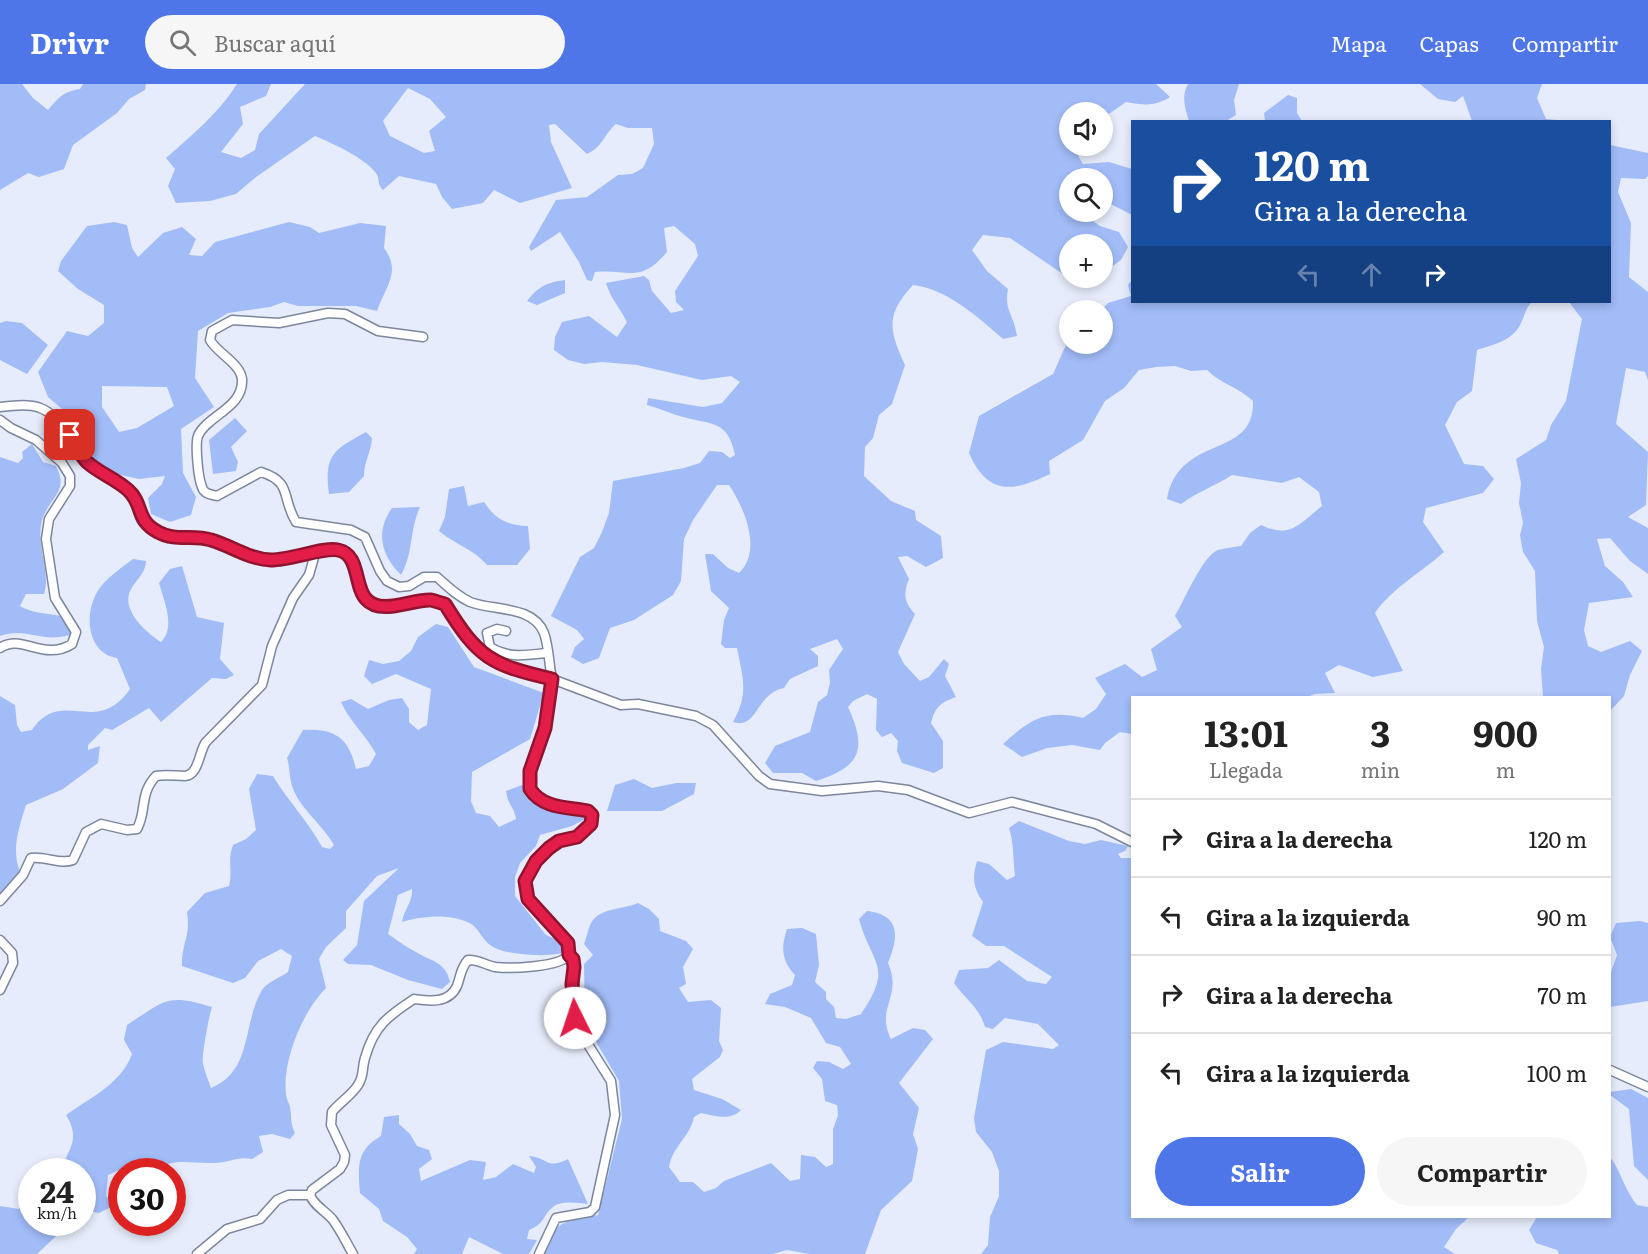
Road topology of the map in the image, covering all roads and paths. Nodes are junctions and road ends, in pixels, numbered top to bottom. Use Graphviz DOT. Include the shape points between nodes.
graph roads {
  1 [pos="423,337"];
  2 [pos="0,407"];
  3 [pos="0,420"];
  4 [pos="315,554"];
  5 [pos="506,631"];
  6 [pos="0,648"];
  7 [pos="547,653"];
  8 [pos="552,679"];
  9 [pos="1131,842"];
  10 [pos="0,901"];
  11 [pos="0,940"];
  12 [pos="569,955"];
  13 [pos="0,990"];
  14 [pos="1611,1070"];
  15 [pos="1648,1087"];
  16 [pos="310,1195"];
  17 [pos="197,1254"];
  18 [pos="353,1254"];
  19 [pos="539,1254"];
  1 -- 7 [label="street" via="378,331 345,314 328,313 279,323 232,320 219,325 210,340 237,367 242,378 240,391 227,409 198,434 202,487 207,494 217,496 261,472 276,476 296,522 351,530 365,537 380,571 387,581 399,587 424,577 437,577 457,596 472,603 521,612 544,633"];
  2 -- 4 [label="street" via="30,404 53,416 86,461 128,489 142,521 158,533 184,540 213,540 241,554 269,560"];
  3 -- 6 [label="street" via="36,440 70,476 70,486 50,519 46,539 55,598 76,632 72,644 52,651 15,643"];
  4 -- 8 [label="street" via="326,549 341,550 350,557 365,598 375,605 431,600 445,604 464,636 486,658 508,669"];
  4 -- 10 [label="street" via="309,575 293,598 272,646 262,685 200,749 195,770 188,776 156,776 147,785 137,829 101,824 86,832 73,860 32,858"];
  5 -- 7 [label="street" via="487,633 490,647 498,653"];
  7 -- 8 [label="street"];
  8 -- 9 [label="street" via="621,705 638,704 696,716 713,725 770,784 829,792 878,786 908,790 969,813 1012,802 1096,824"];
  8 -- 12 [label="street" via="545,728 530,771 530,789 547,803 588,811 591,824 577,837 559,841 536,861 525,881 525,893 568,943"];
  11 -- 13 [label="street" via="12,953 13,963"];
  12 -- 16 [label="street" via="556,963 512,967 468,960 460,968 456,988 445,997 436,1002 414,999 385,1018 364,1059 357,1086 332,1112 331,1125 345,1155 344,1162"];
  12 -- 19 [label="street" via="574,967 575,1018 611,1081 615,1115 595,1207 590,1212 556,1218"];
  14 -- 15 [label="street"];
  16 -- 17 [label="street" via="288,1195 277,1200 260,1219 228,1229"];
  16 -- 18 [label="street" via="342,1232"];
}
